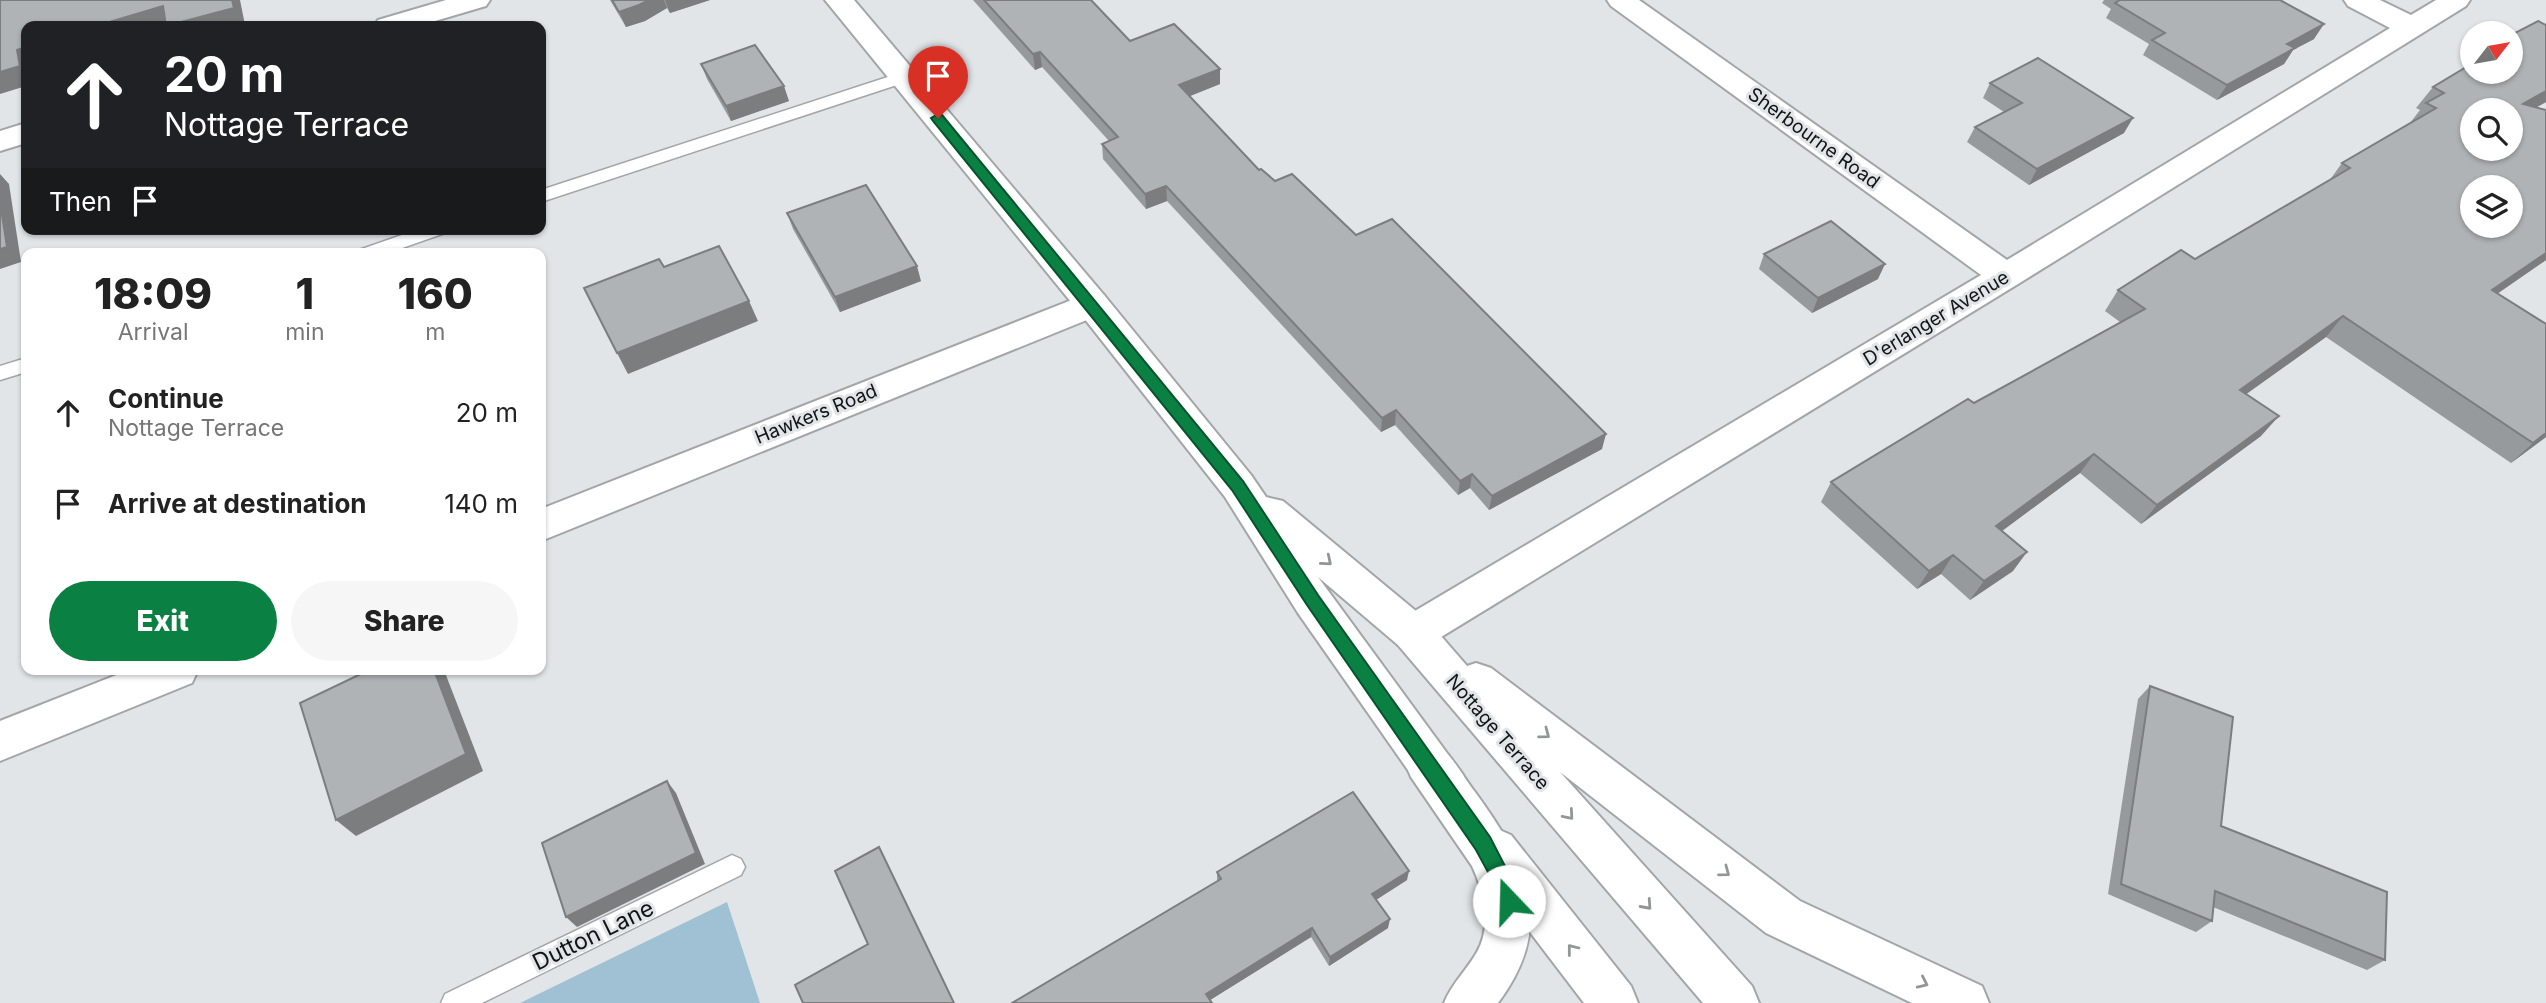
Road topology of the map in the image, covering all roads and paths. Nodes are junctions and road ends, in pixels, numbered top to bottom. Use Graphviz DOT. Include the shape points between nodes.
graph roads {
  1 [pos="476,0"];
  2 [pos="839,0"];
  3 [pos="1621,0"];
  4 [pos="2358,0"];
  5 [pos="2456,0"];
  6 [pos="405,21"];
  7 [pos="2411,27"];
  8 [pos="903,77"];
  9 [pos="21,135"];
  10 [pos="0,141"];
  11 [pos="546,194"];
  12 [pos="421,235"];
  13 [pos="383,248"];
  14 [pos="2006,276"];
  15 [pos="1092,304"];
  16 [pos="21,367"];
  17 [pos="0,373"];
  18 [pos="1238,486"];
  19 [pos="546,523"];
  20 [pos="1413,633"];
  21 [pos="165,675"];
  22 [pos="0,741"];
  23 [pos="1427,763"];
  24 [pos="732,867"];
  25 [pos="454,1003"];
  26 [pos="1468,1003"];
  27 [pos="1614,1003"];
  28 [pos="1735,1003"];
  29 [pos="1965,1003"];
  1 -- 6 [label="main road"];
  2 -- 8 [label="main road, Nottage Terrace"];
  3 -- 14 [label="main road, Sherbourne Road"];
  4 -- 7 [label="main road"];
  5 -- 7 [label="main road, D'erlanger Avenue"];
  7 -- 14 [label="main road, D'erlanger Avenue"];
  8 -- 11 [label="lane"];
  8 -- 15 [label="main road, Nottage Terrace"];
  9 -- 10 [label="main road"];
  12 -- 13 [label="lane"];
  14 -- 20 [label="main road, D'erlanger Avenue"];
  15 -- 18 [label="main road, Nottage Terrace"];
  15 -- 19 [label="main road, Hawkers Road"];
  16 -- 17 [label="lane"];
  18 -- 20 [label="main road, Nottage Terrace, one-way"];
  18 -- 23 [label="main road, Nottage Terrace"];
  20 -- 28 [label="main road, Nottage Terrace, one-way"];
  20 -- 29 [label="main road, one-way" via="1783,916"];
  21 -- 22 [label="main road"];
  23 -- 26 [label="main road" via="1492,857 1509,901 1505,948 1494,972"];
  27 -- 23 [label="main road, Nottage Terrace, one-way"];
  24 -- 25 [label="lane, Dutton Lane"];
}
